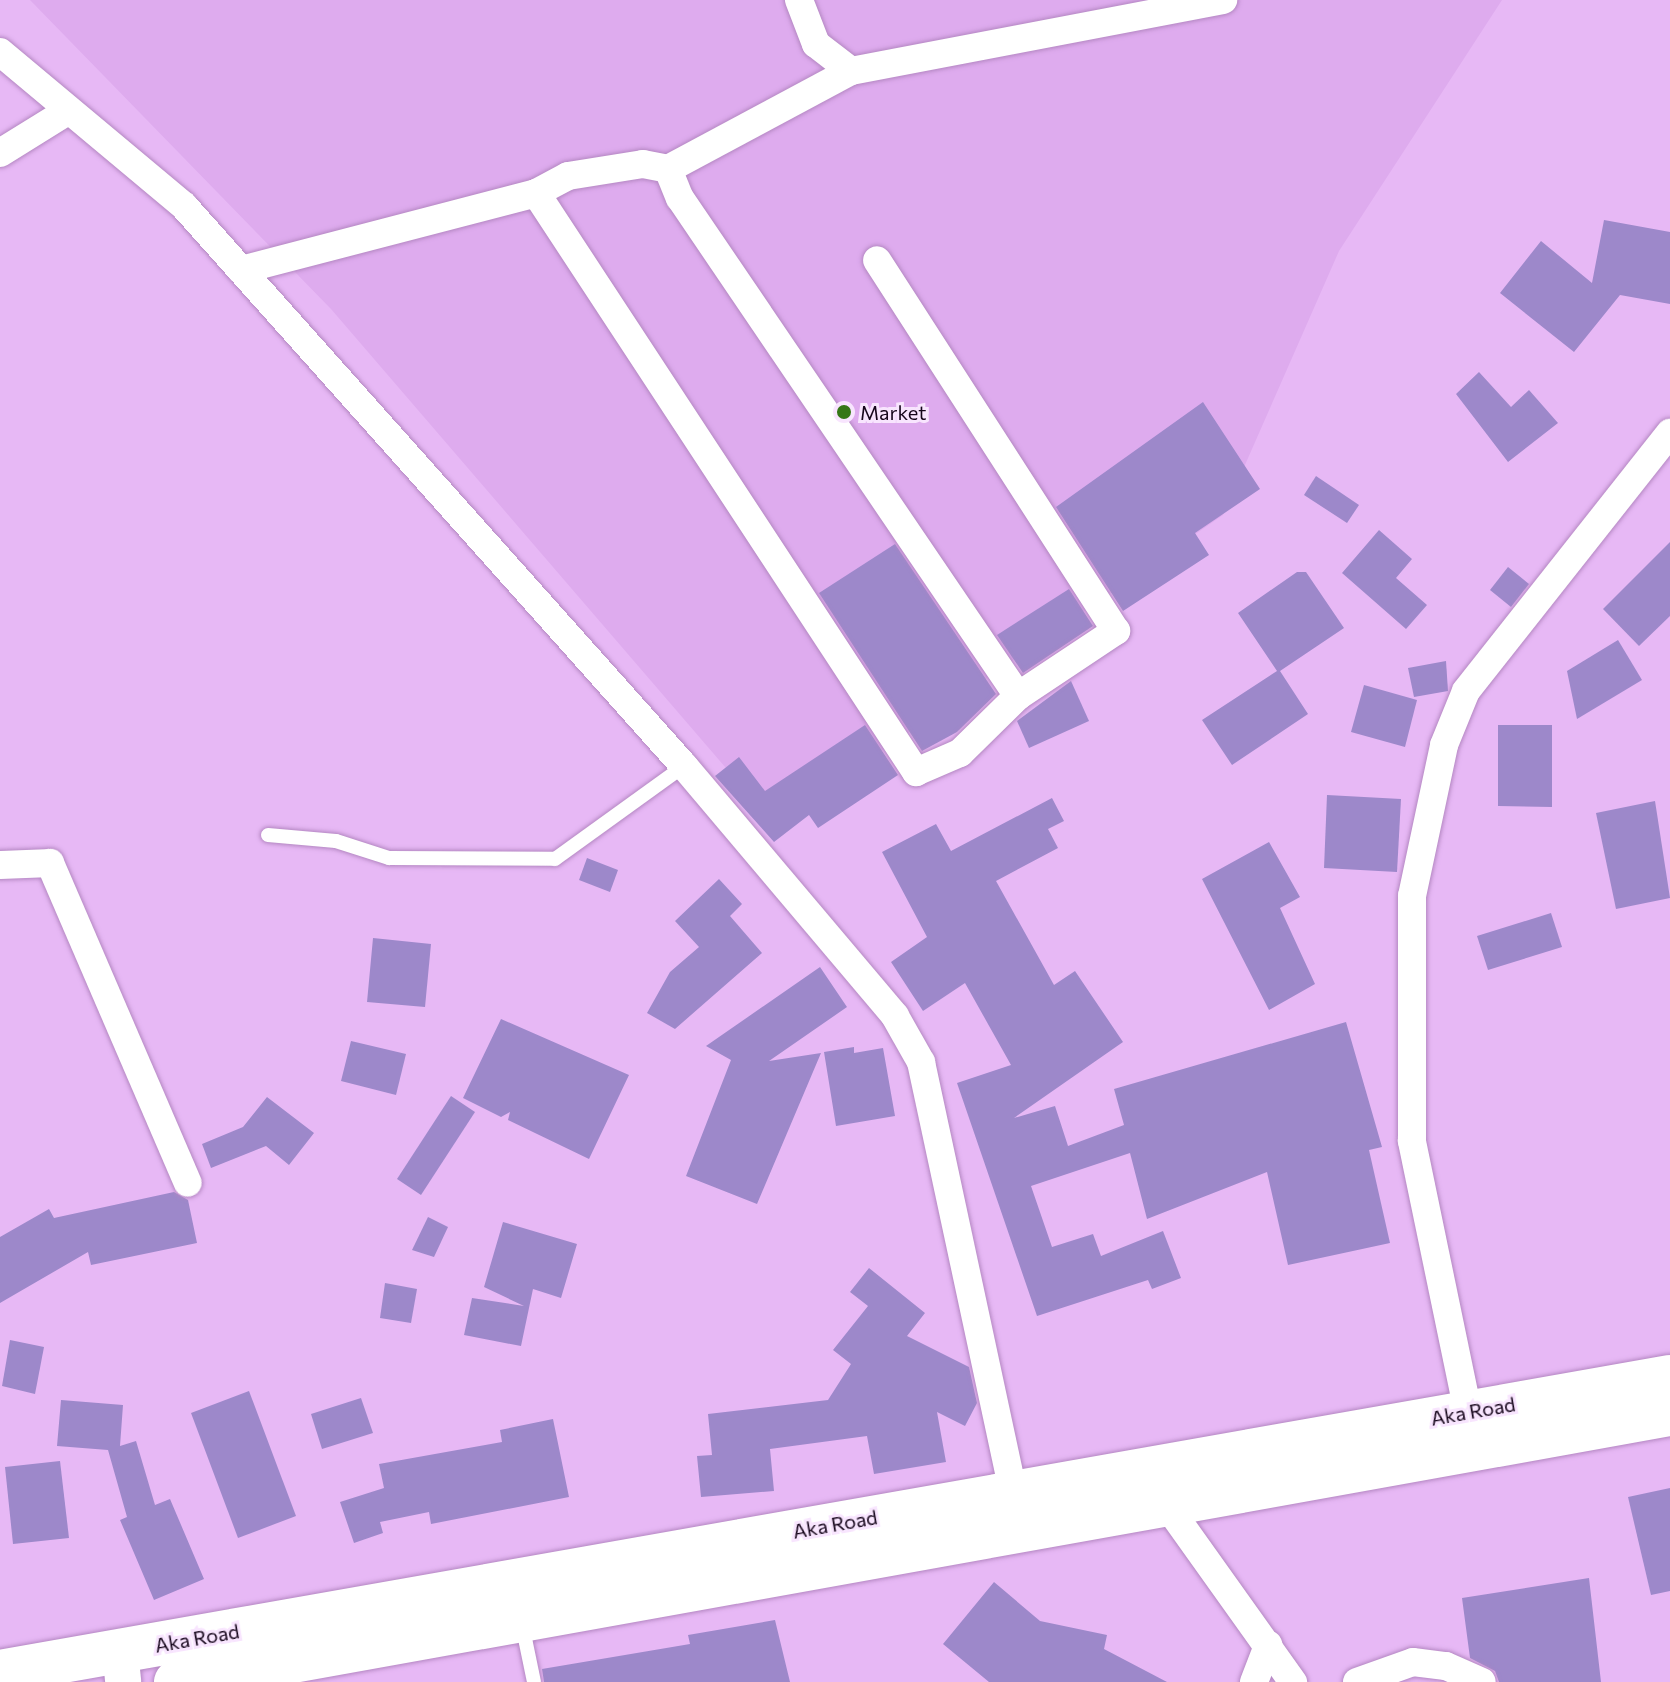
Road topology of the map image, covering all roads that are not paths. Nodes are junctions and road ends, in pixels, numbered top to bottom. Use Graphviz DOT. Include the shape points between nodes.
graph roads {
  1 [pos="799,0"];
  2 [pos="1223,0"];
  3 [pos="0,52"];
  4 [pos="851,71"];
  5 [pos="66,112"];
  6 [pos="0,153"];
  7 [pos="668,169"];
  8 [pos="536,193"];
  9 [pos="877,260"];
  10 [pos="241,270"];
  11 [pos="1670,433"];
  12 [pos="1018,696"];
  13 [pos="684,766"];
  14 [pos="268,835"];
  15 [pos="0,865"];
  16 [pos="188,1183"];
  17 [pos="1670,1377"];
  18 [pos="1468,1412"];
  19 [pos="1670,1414"];
  20 [pos="1013,1492"];
  21 [pos="1166,1504"];
  22 [pos="521,1615"];
  23 [pos="1268,1645"];
  24 [pos="122,1667"];
  25 [pos="0,1672"];
  26 [pos="176,1682"];
  27 [pos="534,1682"];
  28 [pos="1254,1682"];
  29 [pos="1293,1682"];
  30 [pos="1357,1682"];
  31 [pos="1482,1682"];
  1 -- 4 [label="street" via="816,44"];
  2 -- 4 [label="street"];
  3 -- 5 [label="street"];
  4 -- 7 [label="street"];
  5 -- 6 [label="street"];
  5 -- 10 [label="street" via="184,206"];
  7 -- 8 [label="street" via="643,164 568,176"];
  7 -- 12 [label="street" via="680,198"];
  8 -- 10 [label="street"];
  8 -- 12 [label="street" via="916,772 960,753"];
  9 -- 12 [label="street" via="1116,631"];
  10 -- 13 [label="street"];
  11 -- 18 [label="street" via="1466,691 1444,745 1412,896 1412,1141"];
  13 -- 14 [label="lane" via="555,859 389,858 336,841"];
  13 -- 20 [label="street" via="841,945 921,1062"];
  15 -- 16 [label="street" via="50,863"];
  17 -- 18 [label="main road, Aka Road"];
  18 -- 20 [label="main road, Aka Road"];
  19 -- 21 [label="main road, Aka Road"];
  20 -- 24 [label="main road, Aka Road"];
  21 -- 22 [label="main road, Aka Road"];
  21 -- 23 [label="street"];
  22 -- 26 [label="main road, Aka Road"];
  22 -- 27 [label="lane"];
  23 -- 28 [label="street"];
  23 -- 29 [label="street"];
  24 -- 25 [label="main road, Aka Road"];
  30 -- 31 [label="street" via="1413,1662 1446,1666"];
}
